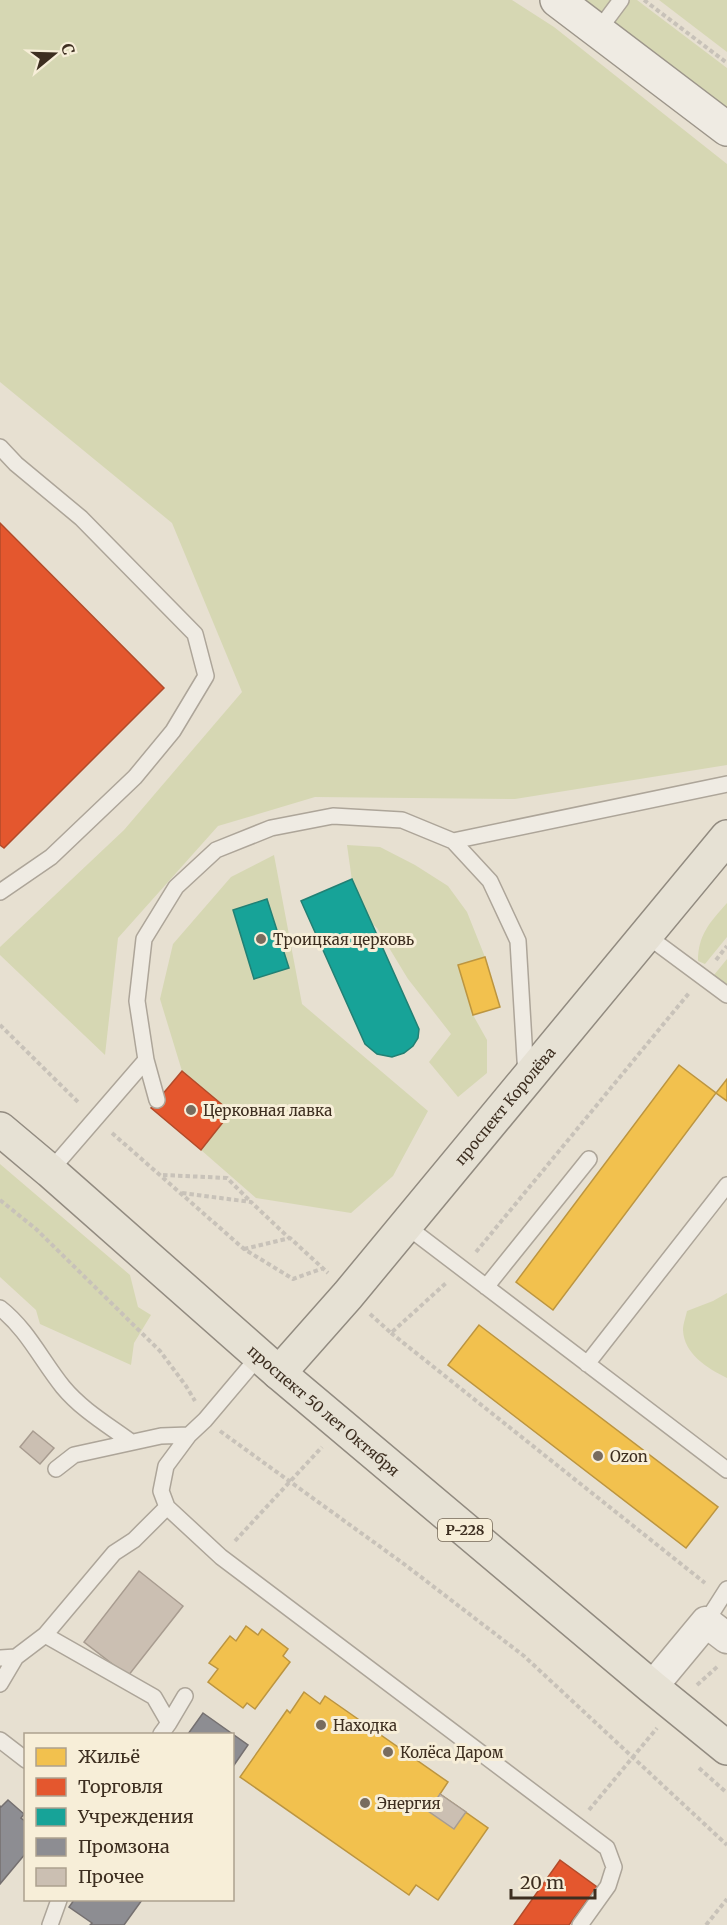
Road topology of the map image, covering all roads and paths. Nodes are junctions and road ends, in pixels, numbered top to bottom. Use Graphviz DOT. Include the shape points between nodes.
graph roads {
  1 [pos="557,0"];
  2 [pos="621,0"];
  3 [pos="644,0"];
  4 [pos="598,31"];
  5 [pos="727,63"];
  6 [pos="727,129"];
  7 [pos="0,447"];
  8 [pos="727,784"];
  9 [pos="727,837"];
  10 [pos="453,841"];
  11 [pos="0,891"];
  12 [pos="646,935"];
  13 [pos="727,946"];
  14 [pos="703,976"];
  15 [pos="727,995"];
  16 [pos="0,1025"];
  17 [pos="146,1060"];
  18 [pos="526,1079"];
  19 [pos="157,1100"];
  20 [pos="95,1118"];
  21 [pos="0,1130"];
  22 [pos="589,1159"];
  23 [pos="50,1171"];
  24 [pos="162,1175"];
  25 [pos="727,1185"];
  26 [pos="182,1193"];
  27 [pos="0,1200"];
  28 [pos="251,1202"];
  29 [pos="405,1225"];
  30 [pos="290,1238"];
  31 [pos="244,1249"];
  32 [pos="324,1268"];
  33 [pos="462,1269"];
  34 [pos="486,1287"];
  35 [pos="348,1295"];
  36 [pos="0,1308"];
  37 [pos="391,1333"];
  38 [pos="587,1364"];
  39 [pos="269,1365"];
  40 [pos="205,1420"];
  41 [pos="342,1426"];
  42 [pos="189,1435"];
  43 [pos="131,1442"];
  44 [pos="56,1469"];
  45 [pos="727,1470"];
  46 [pos="289,1482"];
  47 [pos="166,1507"];
  48 [pos="220,1557"];
  49 [pos="724,1593"];
  50 [pos="45,1635"];
  51 [pos="717,1642"];
  52 [pos="16,1657"];
  53 [pos="0,1658"];
  54 [pos="0,1684"];
  55 [pos="186,1696"];
  56 [pos="664,1697"];
  57 [pos="165,1729"];
  58 [pos="0,1740"];
  59 [pos="727,1748"];
  60 [pos="633,1757"];
  61 [pos="24,1758"];
  62 [pos="577,1825"];
  63 [pos="727,1845"];
  64 [pos="727,1899"];
  65 [pos="58,1901"];
  66 [pos="50,1925"];
  67 [pos="580,1925"];
  68 [pos="706,1925"];
  1 -- 4 [label="street"];
  2 -- 4 [label="lane"];
  3 -- 5 [label="path"];
  4 -- 6 [label="street"];
  7 -- 11 [label="lane" via="81,518 195,634 206,676 173,731 135,777 51,857"];
  8 -- 10 [label="lane"];
  9 -- 12 [label="main road, проспект Королёва"];
  10 -- 17 [label="lane" via="402,820 333,816 271,828 216,850 176,887 144,939 137,1001"];
  10 -- 18 [label="lane" via="490,881 518,941"];
  12 -- 14 [label="lane"];
  12 -- 18 [label="main road, проспект Королёва"];
  13 -- 14 [label="path"];
  14 -- 15 [label="lane"];
  14 -- 33 [label="path"];
  16 -- 20 [label="path"];
  17 -- 19 [label="lane"];
  17 -- 20 [label="lane"];
  18 -- 29 [label="main road, проспект Королёва"];
  20 -- 23 [label="lane"];
  20 -- 24 [label="path"];
  21 -- 23 [label="main road, проспект 50 лет Октября / Р-228"];
  22 -- 34 [label="lane"];
  23 -- 39 [label="main road, проспект 50 лет Октября / Р-228"];
  24 -- 26 [label="path"];
  24 -- 28 [label="path" via="227,1178"];
  25 -- 38 [label="lane"];
  26 -- 28 [label="path"];
  26 -- 31 [label="path"];
  27 -- 40 [label="path" via="36,1229 160,1351"];
  28 -- 30 [label="path"];
  29 -- 33 [label="lane"];
  29 -- 35 [label="main road, проспект Королёва"];
  30 -- 31 [label="path"];
  30 -- 32 [label="path"];
  31 -- 32 [label="path" via="293,1279"];
  32 -- 35 [label="path"];
  33 -- 34 [label="lane"];
  33 -- 37 [label="path"];
  34 -- 38 [label="lane"];
  35 -- 37 [label="path"];
  35 -- 39 [label="main road, проспект Королёва"];
  36 -- 43 [label="lane" via="31,1341 63,1388 82,1407"];
  37 -- 49 [label="path"];
  38 -- 45 [label="lane"];
  39 -- 40 [label="lane"];
  39 -- 41 [label="main road, проспект 50 лет Октября / Р-228"];
  40 -- 42 [label="lane"];
  40 -- 46 [label="path"];
  41 -- 46 [label="path"];
  41 -- 56 [label="main road, проспект 50 лет Октября / Р-228"];
  42 -- 43 [label="lane"];
  42 -- 47 [label="lane" via="166,1466 161,1491"];
  43 -- 44 [label="lane" via="74,1455"];
  46 -- 48 [label="path"];
  46 -- 60 [label="path" via="524,1656"];
  47 -- 48 [label="lane"];
  47 -- 50 [label="lane" via="134,1540 114,1553"];
  48 -- 62 [label="lane"];
  49 -- 51 [label="lane"];
  50 -- 52 [label="lane"];
  50 -- 57 [label="lane" via="154,1697"];
  51 -- 56 [label="street"];
  51 -- 56 [label="path"];
  52 -- 53 [label="lane"];
  52 -- 54 [label="lane"];
  55 -- 57 [label="lane"];
  56 -- 59 [label="main road, проспект 50 лет Октября / Р-228"];
  56 -- 60 [label="path"];
  58 -- 61 [label="lane"];
  60 -- 62 [label="path"];
  60 -- 63 [label="path"];
  62 -- 67 [label="lane" via="607,1848 614,1867 608,1886"];
  64 -- 68 [label="path"];
  65 -- 66 [label="lane"];
}
